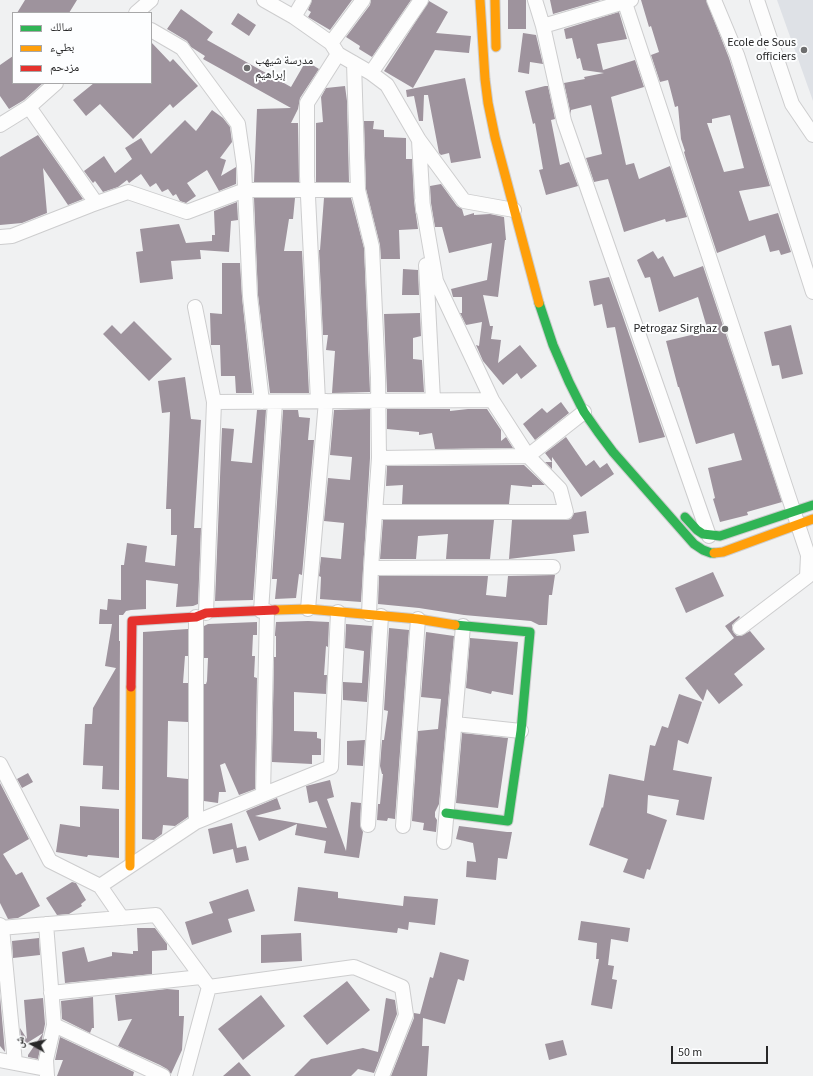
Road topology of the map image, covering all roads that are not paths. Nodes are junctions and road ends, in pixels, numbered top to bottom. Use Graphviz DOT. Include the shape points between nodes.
graph roads {
  1 [pos="151,0"];
  2 [pos="264,0"];
  3 [pos="304,0"];
  4 [pos="363,0"];
  5 [pos="420,0"];
  6 [pos="480,0"];
  7 [pos="495,0"];
  8 [pos="535,0"];
  9 [pos="714,0"];
  10 [pos="757,0"];
  11 [pos="627,1"];
  12 [pos="137,12"];
  13 [pos="294,17"];
  14 [pos="543,26"];
  15 [pos="152,31"];
  16 [pos="335,49"];
  17 [pos="497,57"];
  18 [pos="354,63"];
  19 [pos="371,73"];
  20 [pos="55,84"];
  21 [pos="29,107"];
  22 [pos="0,125"];
  23 [pos="813,135"];
  24 [pos="419,140"];
  25 [pos="246,190"];
  26 [pos="308,190"];
  27 [pos="358,190"];
  28 [pos="422,200"];
  29 [pos="96,203"];
  30 [pos="514,210"];
  31 [pos="0,237"];
  32 [pos="813,292"];
  33 [pos="195,307"];
  34 [pos="433,400"];
  35 [pos="492,400"];
  36 [pos="322,401"];
  37 [pos="378,401"];
  38 [pos="214,402"];
  39 [pos="269,402"];
  40 [pos="584,412"];
  41 [pos="528,456"];
  42 [pos="379,458"];
  43 [pos="813,505"];
  44 [pos="375,512"];
  45 [pos="681,513"];
  46 [pos="796,518"];
  47 [pos="813,519"];
  48 [pos="709,536"];
  49 [pos="553,567"];
  50 [pos="371,568"];
  51 [pos="308,609"];
  52 [pos="264,611"];
  53 [pos="338,612"];
  54 [pos="200,615"];
  55 [pos="375,615"];
  56 [pos="418,619"];
  57 [pos="463,626"];
  58 [pos="740,628"];
  59 [pos="455,724"];
  60 [pos="521,731"];
  61 [pos="0,764"];
  62 [pos="264,794"];
  63 [pos="446,814"];
  64 [pos="196,822"];
  65 [pos="368,825"];
  66 [pos="403,826"];
  67 [pos="444,842"];
  68 [pos="130,866"];
  69 [pos="100,886"];
  70 [pos="122,918"];
  71 [pos="46,924"];
  72 [pos="1,927"];
  73 [pos="205,982"];
  74 [pos="51,993"];
  75 [pos="54,1025"];
  76 [pos="0,1060"];
  77 [pos="15,1063"];
  78 [pos="47,1073"];
  79 [pos="163,1076"];
  80 [pos="185,1076"];
  81 [pos="382,1076"];
  1 -- 12 [label="street"];
  2 -- 13 [label="street"];
  3 -- 13 [label="street"];
  4 -- 16 [label="street"];
  5 -- 19 [label="street"];
  6 -- 30 [label="street" via="488,103"];
  7 -- 17 [label="street"];
  8 -- 14 [label="street"];
  9 -- 32 [label="street" via="737,56"];
  10 -- 23 [label="street" via="792,104"];
  11 -- 14 [label="street"];
  11 -- 46 [label="street"];
  13 -- 16 [label="street"];
  14 -- 48 [label="street" via="564,121"];
  15 -- 25 [label="street" via="182,48 238,124"];
  16 -- 18 [label="street"];
  16 -- 26 [label="street" via="307,103"];
  18 -- 19 [label="street"];
  18 -- 27 [label="street"];
  19 -- 24 [label="street" via="387,85"];
  20 -- 21 [label="street"];
  21 -- 22 [label="street"];
  21 -- 29 [label="street"];
  24 -- 28 [label="street"];
  24 -- 30 [label="street" via="464,201"];
  25 -- 26 [label="street"];
  25 -- 29 [label="street" via="187,212 128,192"];
  25 -- 39 [label="street" via="250,296"];
  26 -- 27 [label="street"];
  26 -- 36 [label="street"];
  27 -- 37 [label="street" via="372,247"];
  28 -- 34 [label="street"];
  28 -- 35 [label="street" via="436,281"];
  29 -- 31 [label="street" via="12,236"];
  30 -- 40 [label="street" via="535,290 553,345"];
  33 -- 38 [label="street"];
  34 -- 35 [label="street"];
  34 -- 37 [label="street"];
  35 -- 41 [label="street"];
  36 -- 37 [label="street"];
  36 -- 39 [label="street"];
  36 -- 51 [label="street"];
  37 -- 42 [label="street"];
  38 -- 39 [label="street"];
  38 -- 54 [label="street"];
  39 -- 52 [label="street"];
  40 -- 41 [label="street"];
  40 -- 46 [label="street" via="613,452 694,544 703,550 711,553 723,552"];
  41 -- 42 [label="street"];
  41 -- 44 [label="street" via="560,489 566,512"];
  42 -- 44 [label="street"];
  43 -- 46 [label="street"];
  44 -- 50 [label="street"];
  45 -- 48 [label="street" via="697,530"];
  46 -- 47 [label="street"];
  46 -- 48 [label="street" via="720,536"];
  46 -- 58 [label="street" via="808,555 807,577"];
  49 -- 50 [label="street"];
  50 -- 55 [label="street"];
  51 -- 52 [label="street"];
  51 -- 53 [label="street"];
  52 -- 54 [label="street"];
  52 -- 62 [label="street"];
  53 -- 55 [label="street"];
  53 -- 62 [label="street" via="331,767"];
  54 -- 64 [label="street"];
  54 -- 68 [label="street" via="132,620"];
  55 -- 56 [label="street"];
  55 -- 65 [label="street"];
  56 -- 57 [label="street"];
  56 -- 66 [label="street"];
  57 -- 59 [label="street"];
  57 -- 60 [label="street" via="530,632"];
  59 -- 60 [label="street"];
  59 -- 63 [label="street"];
  60 -- 63 [label="street" via="508,821"];
  61 -- 69 [label="street" via="50,861"];
  62 -- 64 [label="street"];
  63 -- 67 [label="street"];
  64 -- 68 [label="street"];
  68 -- 69 [label="street"];
  69 -- 70 [label="street"];
  70 -- 71 [label="street"];
  70 -- 73 [label="street" via="156,915"];
  71 -- 72 [label="street"];
  71 -- 74 [label="street"];
  72 -- 77 [label="street"];
  73 -- 74 [label="street"];
  73 -- 80 [label="street"];
  73 -- 81 [label="street" via="354,967 402,987 406,1015"];
  74 -- 75 [label="street"];
  75 -- 78 [label="street" via="46,1060"];
  75 -- 79 [label="street"];
  76 -- 77 [label="street"];
  77 -- 78 [label="street"];
}
